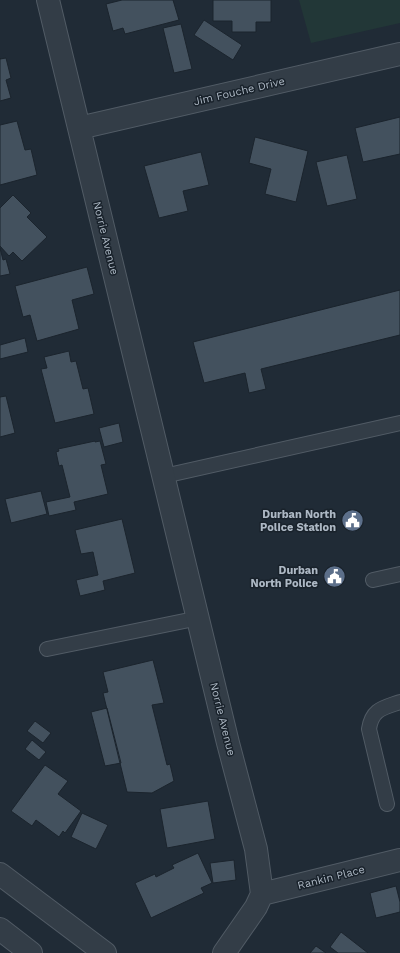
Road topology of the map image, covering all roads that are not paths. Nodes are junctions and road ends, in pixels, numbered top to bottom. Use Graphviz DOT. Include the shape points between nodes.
graph roads {
  1 [pos="48,0"];
  2 [pos="400,54"];
  3 [pos="78,128"];
  4 [pos="400,423"];
  5 [pos="164,476"];
  6 [pos="400,574"];
  7 [pos="373,580"];
  8 [pos="199,618"];
  9 [pos="47,649"];
  10 [pos="400,702"];
  11 [pos="387,804"];
  12 [pos="400,860"];
  13 [pos="0,874"];
  14 [pos="262,894"];
  15 [pos="0,930"];
  16 [pos="31,953"];
  17 [pos="105,953"];
  18 [pos="224,953"];
  1 -- 3 [label="street, Norrie Avenue"];
  2 -- 3 [label="street, Jim Fouche Drive"];
  3 -- 5 [label="street, Norrie Avenue"];
  4 -- 5 [label="lane"];
  5 -- 8 [label="street, Norrie Avenue"];
  6 -- 7 [label="lane"];
  8 -- 9 [label="lane"];
  8 -- 14 [label="street, Norrie Avenue" via="256,849"];
  10 -- 11 [label="lane" via="379,710 371,718 370,729"];
  12 -- 14 [label="street, Rankin Place"];
  13 -- 17 [label="street"];
  14 -- 18 [label="street" via="252,914"];
  15 -- 16 [label="street"];
}
